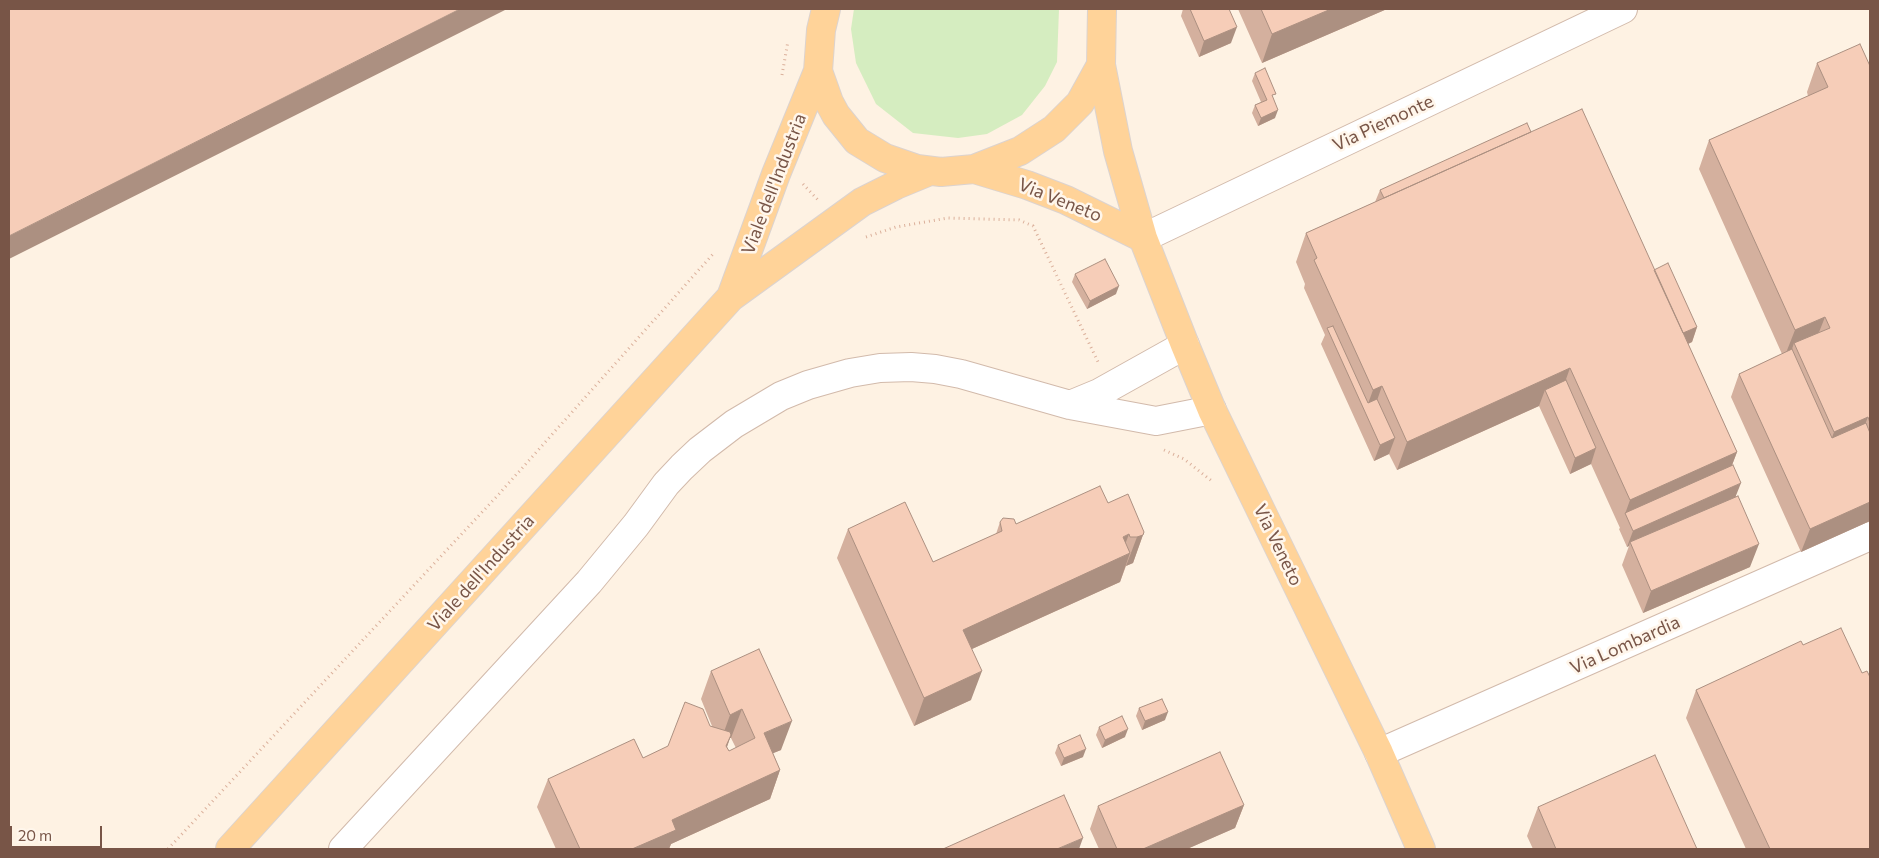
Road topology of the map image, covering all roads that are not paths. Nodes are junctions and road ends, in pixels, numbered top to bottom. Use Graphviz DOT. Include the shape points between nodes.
graph roads {
  1 [pos="826,9"];
  2 [pos="1102,9"];
  3 [pos="1623,9"];
  4 [pos="1101,65"];
  5 [pos="818,71"];
  6 [pos="974,169"];
  7 [pos="930,171"];
  8 [pos="1143,238"];
  9 [pos="731,297"];
  10 [pos="1185,345"];
  11 [pos="1070,405"];
  12 [pos="1212,410"];
  13 [pos="1870,536"];
  14 [pos="1379,753"];
  15 [pos="230,849"];
  16 [pos="343,849"];
  17 [pos="1421,849"];
  1 -- 5 [label="main road, Viale dell'Industria"];
  2 -- 4 [label="main road, Viale dell'Industria"];
  3 -- 8 [label="street, Via Piemonte"];
  4 -- 6 [label="main road, Viale dell'Industria" via="1080,103 1054,129 1020,151"];
  4 -- 8 [label="main road, Via Veneto" via="1118,151"];
  5 -- 7 [label="main road, Viale dell'Industria" via="836,115 857,140 885,158"];
  5 -- 9 [label="main road, Viale dell'Industria"];
  6 -- 7 [label="main road, Viale dell'Industria"];
  6 -- 8 [label="main road, Via Veneto" via="1066,200"];
  7 -- 9 [label="main road, Viale dell'Industria" via="862,202"];
  8 -- 10 [label="main road, Via Veneto"];
  9 -- 15 [label="main road, Viale dell'Industria"];
  10 -- 11 [label="street" via="1099,393"];
  10 -- 12 [label="main road, Via Veneto"];
  11 -- 12 [label="street" via="1156,421"];
  11 -- 16 [label="street" via="961,374 911,367 850,373 808,385 755,410 700,450 666,484 589,582"];
  12 -- 14 [label="main road, Via Veneto"];
  13 -- 14 [label="street, Via Lombardia"];
  14 -- 17 [label="main road, Via Veneto"];
}
